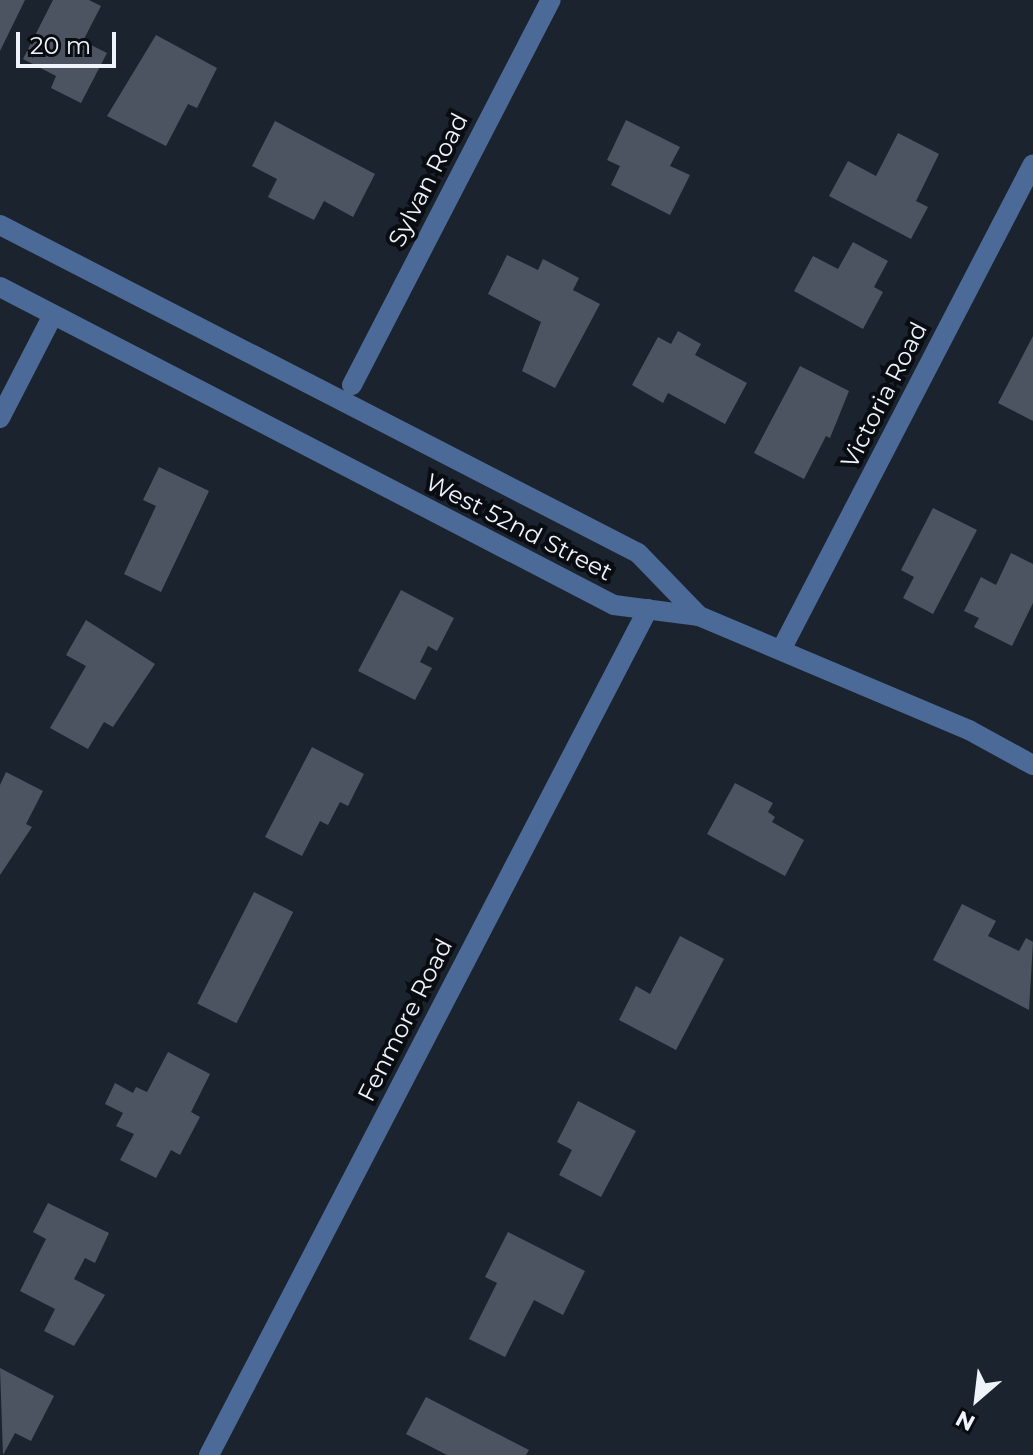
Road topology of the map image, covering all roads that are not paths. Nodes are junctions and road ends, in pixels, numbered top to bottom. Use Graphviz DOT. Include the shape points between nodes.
graph roads {
  1 [pos="551,0"];
  2 [pos="1033,164"];
  3 [pos="0,225"];
  4 [pos="0,287"];
  5 [pos="53,315"];
  6 [pos="352,385"];
  7 [pos="0,418"];
  8 [pos="648,609"];
  9 [pos="699,616"];
  10 [pos="781,650"];
  11 [pos="1033,765"];
  12 [pos="209,1455"];
  1 -- 6 [label="street, Sylvan Road"];
  2 -- 10 [label="street, Victoria Road"];
  3 -- 9 [label="street" via="638,553"];
  4 -- 5 [label="street, West 52nd Street"];
  5 -- 7 [label="street"];
  5 -- 8 [label="street, West 52nd Street" via="614,605"];
  8 -- 9 [label="street, West 52nd Street"];
  8 -- 12 [label="street, Fenmore Road"];
  9 -- 10 [label="street, West 52nd Street"];
  10 -- 11 [label="street, West 52nd Street" via="969,730"];
}
